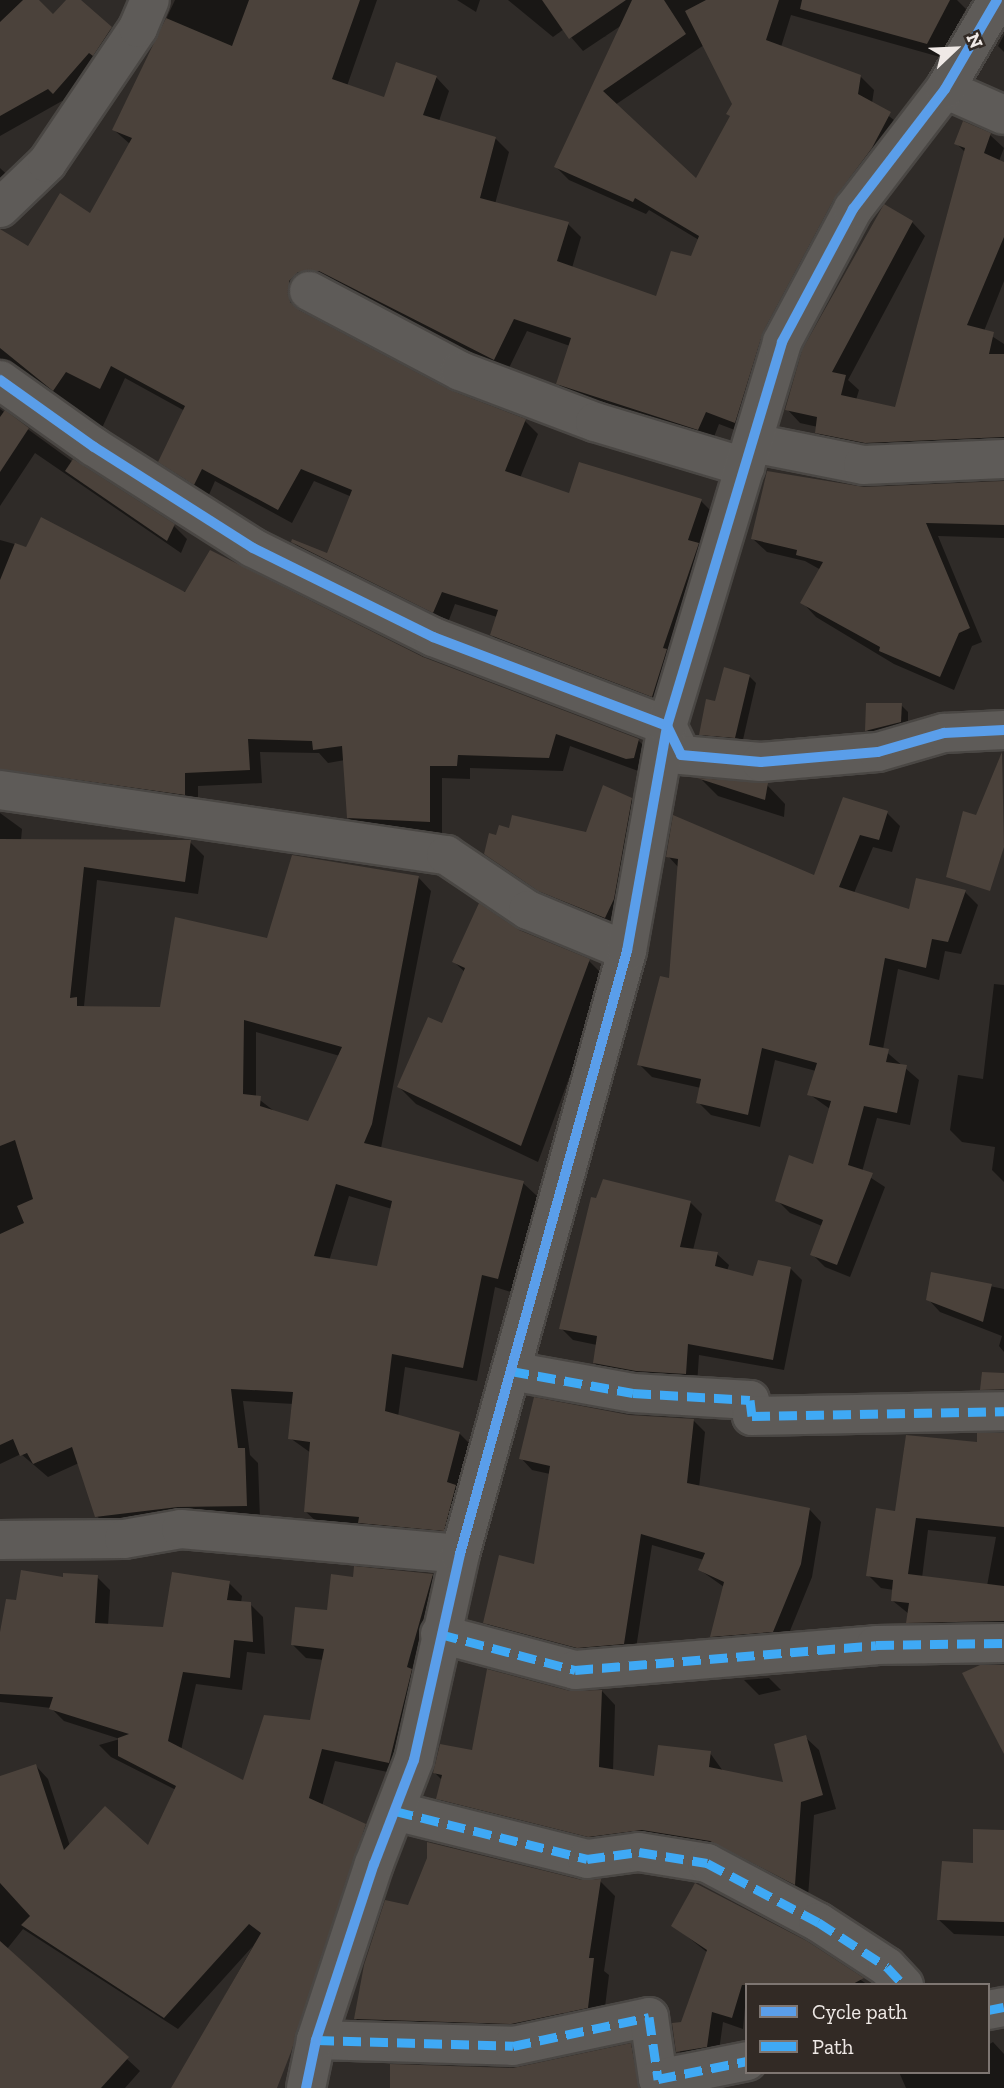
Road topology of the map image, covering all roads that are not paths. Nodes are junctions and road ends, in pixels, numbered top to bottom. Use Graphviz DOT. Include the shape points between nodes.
graph roads {
  1 [pos="149,0"];
  2 [pos="998,0"];
  3 [pos="945,89"];
  4 [pos="1004,115"];
  5 [pos="0,208"];
  6 [pos="309,291"];
  7 [pos="0,380"];
  8 [pos="749,455"];
  9 [pos="1004,460"];
  10 [pos="667,726"];
  11 [pos="1004,730"];
  12 [pos="0,790"];
  13 [pos="627,951"];
  14 [pos="512,1371"];
  15 [pos="1004,1411"];
  16 [pos="0,1541"];
  17 [pos="460,1554"];
  18 [pos="440,1634"];
  19 [pos="1004,1643"];
  20 [pos="395,1811"];
  21 [pos="902,1983"];
  22 [pos="316,2040"];
  23 [pos="745,2061"];
  24 [pos="306,2088"];
  1 -- 5 [label="street" via="138,28 47,163"];
  2 -- 3 [label="street"];
  3 -- 4 [label="street"];
  3 -- 8 [label="street" via="853,209 782,342"];
  6 -- 8 [label="street" via="460,371 595,422"];
  7 -- 10 [label="street" via="94,447 253,548 433,637"];
  8 -- 9 [label="street" via="863,465"];
  8 -- 10 [label="street"];
  10 -- 11 [label="street" via="681,755 761,762 878,752 944,733"];
  10 -- 13 [label="street"];
  12 -- 13 [label="street" via="446,855 528,910"];
  13 -- 14 [label="street"];
  14 -- 15 [label="street" via="633,1393 750,1401 752,1416"];
  14 -- 17 [label="street"];
  16 -- 17 [label="street" via="124,1539 181,1529"];
  17 -- 18 [label="street"];
  18 -- 19 [label="street" via="575,1671 876,1645"];
  18 -- 20 [label="street" via="414,1760"];
  20 -- 21 [label="street" via="587,1859 639,1852 707,1863 818,1922 887,1967"];
  20 -- 22 [label="street"];
  22 -- 23 [label="street" via="513,2046 649,2017 658,2079"];
  22 -- 24 [label="street"];
}
